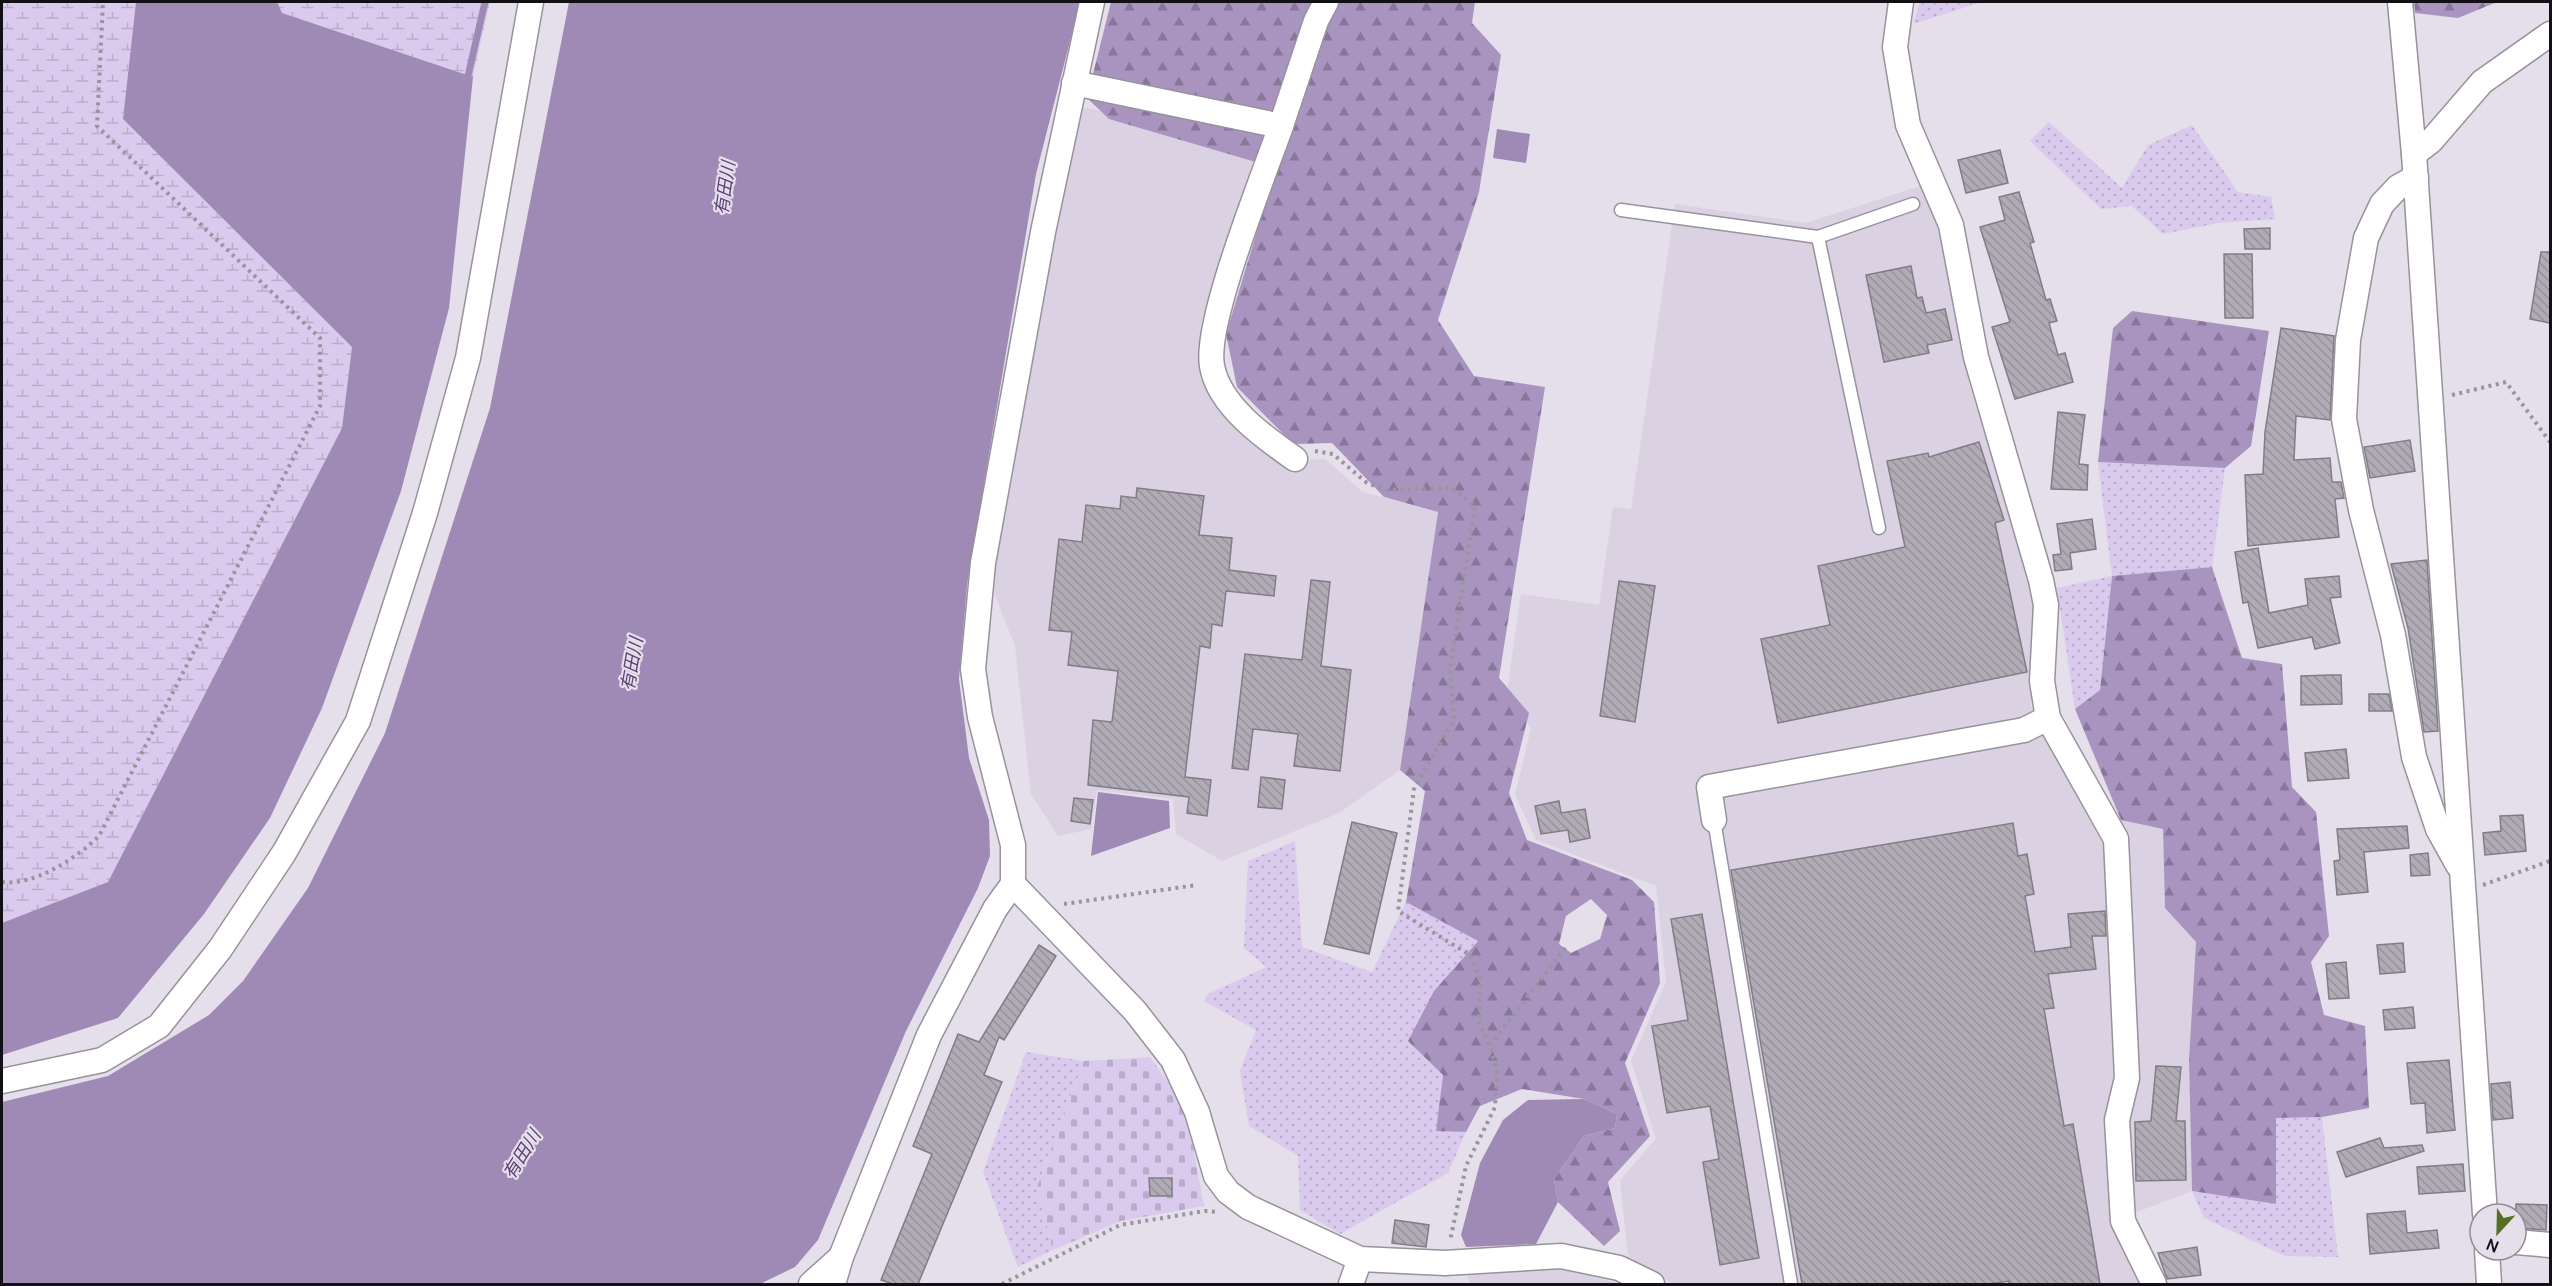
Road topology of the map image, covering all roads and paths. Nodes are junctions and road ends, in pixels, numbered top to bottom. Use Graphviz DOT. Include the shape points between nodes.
graph roads {
  1 [pos="103,2"];
  2 [pos="531,2"];
  3 [pos="1092,2"];
  4 [pos="1326,2"];
  5 [pos="1901,2"];
  6 [pos="2400,2"];
  7 [pos="2550,34"];
  8 [pos="1074,83"];
  9 [pos="1281,126"];
  10 [pos="2415,166"];
  11 [pos="1913,204"];
  12 [pos="1622,210"];
  13 [pos="1818,237"];
  14 [pos="2431,400"];
  15 [pos="2550,442"];
  16 [pos="1295,459"];
  17 [pos="1878,528"];
  18 [pos="2048,718"];
  19 [pos="1714,820"];
  20 [pos="2550,861"];
  21 [pos="2,882"];
  22 [pos="2462,883"];
  23 [pos="1013,884"];
  24 [pos="1197,885"];
  25 [pos="1030,903"];
  26 [pos="1567,946"];
  27 [pos="1490,1045"];
  28 [pos="2,1081"];
  29 [pos="2484,1202"];
  30 [pos="1248,1207"];
  31 [pos="2528,1243"];
  32 [pos="2550,1245"];
  33 [pos="841,1257"];
  34 [pos="1360,1259"];
  35 [pos="2488,1262"];
  36 [pos="1445,1263"];
  37 [pos="811,1284"];
  38 [pos="833,1284"];
  39 [pos="1002,1284"];
  40 [pos="1351,1284"];
  41 [pos="1653,1284"];
  42 [pos="1791,1284"];
  43 [pos="2154,1284"];
  44 [pos="2489,1284"];
  1 -- 21 [label="path" via="98,126 320,338 320,406 99,836 79,855 17,884"];
  2 -- 28 [label="street" via="468,358 425,513 358,721 284,853 220,949 159,1026 102,1060"];
  3 -- 8 [label="street"];
  4 -- 9 [label="street"];
  5 -- 18 [label="street" via="1895,47 1908,125 1951,225 1976,357 2041,580 2046,605 2042,681"];
  6 -- 10 [label="street"];
  7 -- 10 [label="street" via="2482,82 2431,141"];
  8 -- 9 [label="street"];
  8 -- 23 [label="street" via="985,551 974,669 980,717 1013,845"];
  9 -- 16 [label="street" via="1228,281 1212,338 1212,367 1224,392 1249,426"];
  10 -- 14 [label="street"];
  10 -- 22 [label="street" via="2382,204 2366,238 2348,340 2344,419 2361,510 2393,635 2414,757"];
  11 -- 13 [label="lane"];
  12 -- 13 [label="lane"];
  13 -- 17 [label="lane"];
  14 -- 15 [label="path" via="2506,382"];
  14 -- 22 [label="street"];
  16 -- 27 [label="path" via="1313,451 1333,454 1367,483 1387,490 1452,488 1475,506 1450,669 1454,719 1414,789 1398,911 1470,955 1480,978 1479,1024"];
  18 -- 19 [label="street" via="2024,730 1709,787"];
  18 -- 43 [label="street" via="2116,839 2127,1078 2117,1120 2123,1221"];
  19 -- 42 [label="lane"];
  20 -- 22 [label="path"];
  22 -- 29 [label="street"];
  23 -- 25 [label="street"];
  23 -- 33 [label="street" via="995,909 929,1035"];
  24 -- 25 [label="path" via="1074,905"];
  25 -- 30 [label="street" via="1136,1011 1173,1060 1197,1112 1216,1176 1228,1192"];
  26 -- 27 [label="path"];
  27 -- 36 [label="path" via="1497,1071 1495,1107 1466,1166"];
  30 -- 34 [label="street"];
  30 -- 39 [label="path" via="1237,1214 1205,1211 1120,1225"];
  31 -- 32 [label="street"];
  33 -- 37 [label="street"];
  33 -- 38 [label="street"];
  34 -- 36 [label="street"];
  34 -- 40 [label="street"];
  35 -- 44 [label="street"];
  36 -- 41 [label="street" via="1561,1256 1619,1268"];
}
